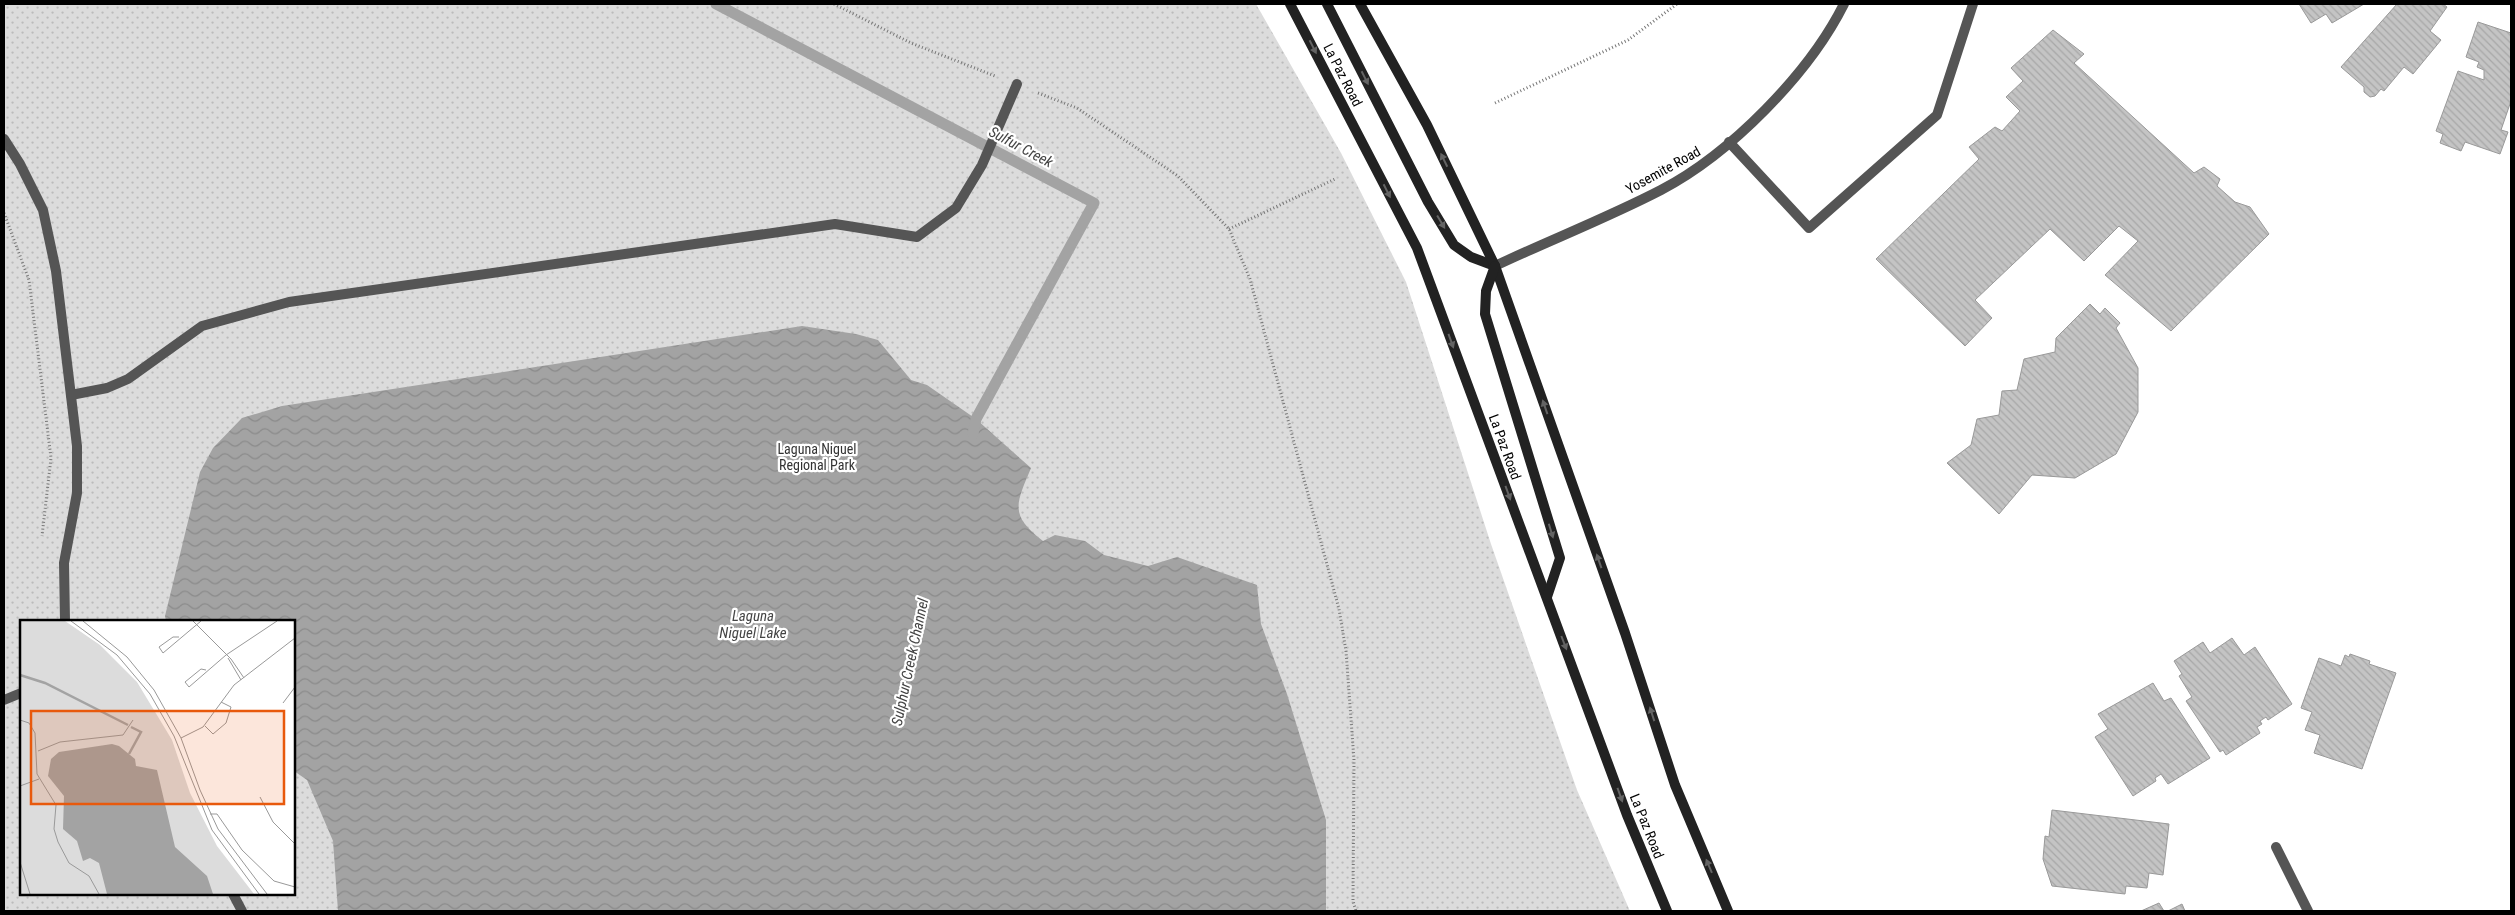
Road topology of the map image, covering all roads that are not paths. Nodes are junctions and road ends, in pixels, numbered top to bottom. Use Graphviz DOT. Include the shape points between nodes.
graph roads {
  1 [pos="1290,4"];
  2 [pos="1327,4"];
  3 [pos="1360,4"];
  4 [pos="1844,4"];
  5 [pos="1973,4"];
  6 [pos="1016,84"];
  7 [pos="4,139"];
  8 [pos="1729,142"];
  9 [pos="1495,266"];
  10 [pos="71,396"];
  11 [pos="1547,597"];
  12 [pos="65,620"];
  13 [pos="20,693"];
  14 [pos="4,700"];
  15 [pos="2276,847"];
  16 [pos="234,895"];
  17 [pos="242,911"];
  18 [pos="1667,911"];
  19 [pos="1728,911"];
  20 [pos="2308,911"];
  1 -- 11 [label="main road, La Paz Road, one-way" via="1417,248"];
  2 -- 9 [label="main road, one-way" via="1428,202 1454,245 1470,257"];
  9 -- 3 [label="main road, one-way" via="1427,125"];
  4 -- 8 [label="street, Yosemite Road" via="1833,26 1795,77"];
  5 -- 8 [label="street" via="1937,115 1809,228"];
  6 -- 10 [label="street" via="982,165 956,208 917,237 835,224 289,302 202,326 128,378 107,388"];
  7 -- 10 [label="street" via="43,210 56,271"];
  8 -- 9 [label="street, Yosemite Road" via="1711,159 1661,190"];
  9 -- 11 [label="main road, one-way" via="1486,291 1485,314 1560,558"];
  19 -- 9 [label="main road, one-way" via="1675,785 1625,633"];
  10 -- 12 [label="street" via="77,446 77,493 64,563"];
  11 -- 18 [label="main road, La Paz Road, one-way" via="1627,815"];
  13 -- 14 [label="street"];
  15 -- 20 [label="street"];
  16 -- 17 [label="street"];
}
